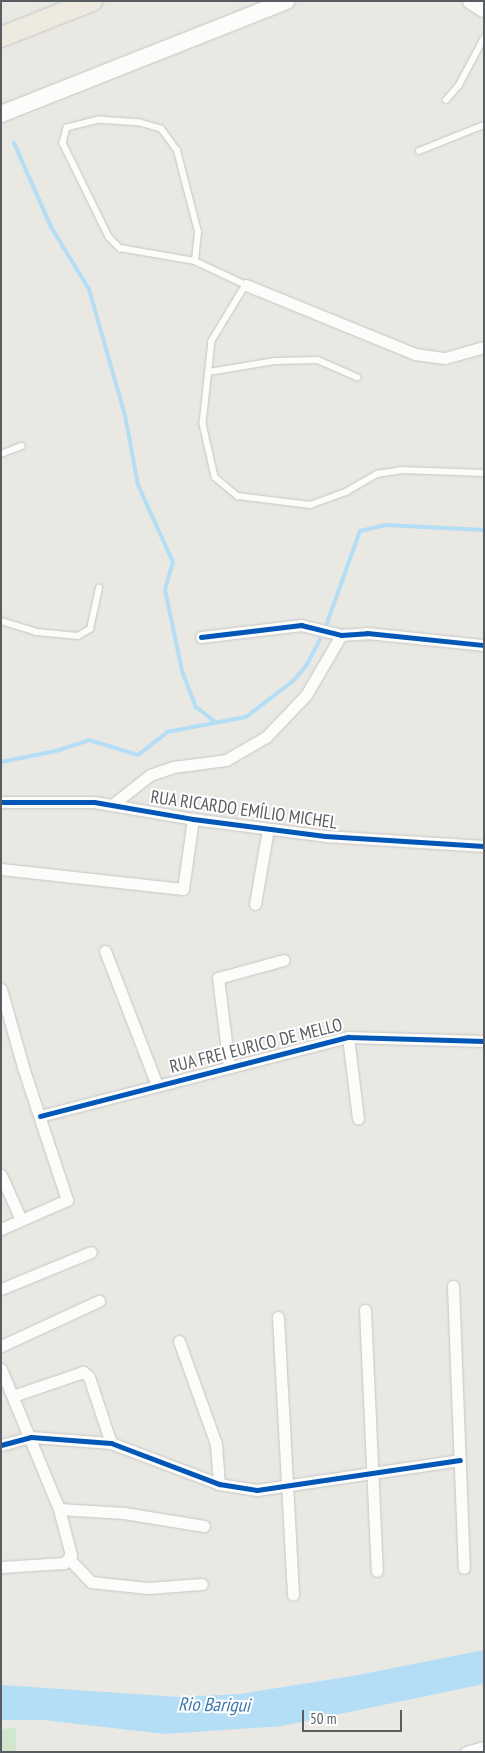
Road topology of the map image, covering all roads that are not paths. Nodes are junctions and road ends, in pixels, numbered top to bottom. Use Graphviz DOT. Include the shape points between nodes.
graph roads {
  1 [pos="92,1"];
  2 [pos="286,1"];
  3 [pos="471,1"];
  4 [pos="484,8"];
  5 [pos="1,37"];
  6 [pos="484,38"];
  7 [pos="446,100"];
  8 [pos="1,114"];
  9 [pos="484,125"];
  10 [pos="419,151"];
  11 [pos="195,261"];
  12 [pos="246,286"];
  13 [pos="484,347"];
  14 [pos="209,372"];
  15 [pos="358,377"];
  16 [pos="22,446"];
  17 [pos="1,454"];
  18 [pos="484,473"];
  19 [pos="99,588"];
  20 [pos="1,621"];
  21 [pos="341,635"];
  22 [pos="201,637"];
  23 [pos="484,645"];
  24 [pos="1,802"];
  25 [pos="112,805"];
  26 [pos="193,819"];
  27 [pos="268,829"];
  28 [pos="484,846"];
  29 [pos="1,869"];
  30 [pos="256,904"];
  31 [pos="105,951"];
  32 [pos="284,960"];
  33 [pos="1,989"];
  34 [pos="348,1037"];
  35 [pos="484,1042"];
  36 [pos="229,1066"];
  37 [pos="158,1085"];
  38 [pos="40,1116"];
  39 [pos="358,1118"];
  40 [pos="1,1175"];
  41 [pos="21,1220"];
  42 [pos="1,1229"];
  43 [pos="91,1252"];
  44 [pos="453,1286"];
  45 [pos="1,1290"];
  46 [pos="99,1302"];
  47 [pos="364,1310"];
  48 [pos="278,1317"];
  49 [pos="179,1342"];
  50 [pos="1,1346"];
  51 [pos="1,1369"];
  52 [pos="13,1396"];
  53 [pos="31,1437"];
  54 [pos="112,1443"];
  55 [pos="1,1445"];
  56 [pos="460,1460"];
  57 [pos="372,1474"];
  58 [pos="219,1484"];
  59 [pos="287,1488"];
  60 [pos="59,1509"];
  61 [pos="204,1526"];
  62 [pos="70,1560"];
  63 [pos="1,1567"];
  64 [pos="464,1568"];
  65 [pos="377,1571"];
  66 [pos="202,1584"];
  67 [pos="293,1595"];
  68 [pos="484,1747"];
  69 [pos="466,1752"];
  1 -- 5 [label="highway"];
  2 -- 8 [label="main road"];
  3 -- 4 [label="main road"];
  6 -- 7 [label="lane" via="459,85"];
  9 -- 10 [label="lane"];
  11 -- 11 [label="lane" via="198,232 177,151 161,129 140,123 99,120 67,128 63,143 109,237 120,248"];
  11 -- 12 [label="lane"];
  12 -- 13 [label="street" via="415,354 445,358"];
  12 -- 14 [label="lane" via="212,342"];
  14 -- 15 [label="lane" via="275,361 318,360"];
  14 -- 18 [label="lane" via="203,424 214,477 238,496 310,505 346,492 377,474 401,470"];
  16 -- 17 [label="lane"];
  19 -- 20 [label="lane" via="90,629 78,636 36,632"];
  21 -- 22 [label="street" via="301,625"];
  21 -- 23 [label="street" via="367,633"];
  21 -- 25 [label="street" via="306,695 266,737 226,760 173,767 150,775"];
  24 -- 25 [label="street, RUA RICARDO EMÍLIO MICHEL" via="80,801"];
  25 -- 26 [label="street, RUA RICARDO EMÍLIO MICHEL"];
  26 -- 27 [label="street, RUA RICARDO EMÍLIO MICHEL"];
  26 -- 29 [label="street" via="183,889"];
  27 -- 28 [label="street, RUA RICARDO EMÍLIO MICHEL"];
  27 -- 30 [label="street"];
  31 -- 37 [label="street"];
  32 -- 36 [label="street" via="218,978"];
  33 -- 38 [label="street"];
  34 -- 35 [label="street, RUA FREI EURICO DE MELLO"];
  34 -- 36 [label="street, RUA FREI EURICO DE MELLO"];
  34 -- 39 [label="street"];
  36 -- 37 [label="street, RUA FREI EURICO DE MELLO"];
  37 -- 38 [label="street, RUA FREI EURICO DE MELLO"];
  38 -- 41 [label="street" via="67,1200"];
  40 -- 41 [label="street"];
  41 -- 42 [label="street"];
  43 -- 45 [label="street"];
  44 -- 56 [label="street"];
  46 -- 50 [label="street"];
  47 -- 57 [label="street"];
  48 -- 59 [label="street"];
  49 -- 58 [label="street" via="216,1444"];
  51 -- 52 [label="street"];
  52 -- 53 [label="street"];
  52 -- 54 [label="street" via="83,1372 89,1377"];
  53 -- 54 [label="street"];
  53 -- 55 [label="street"];
  53 -- 60 [label="street"];
  54 -- 58 [label="street"];
  56 -- 57 [label="street"];
  56 -- 64 [label="street"];
  57 -- 59 [label="street"];
  57 -- 65 [label="street"];
  58 -- 59 [label="street" via="257,1490"];
  59 -- 67 [label="street"];
  60 -- 61 [label="street" via="124,1513"];
  60 -- 62 [label="street"];
  62 -- 63 [label="street"];
  62 -- 66 [label="street" via="90,1582 148,1588"];
  68 -- 69 [label="street"];
}
